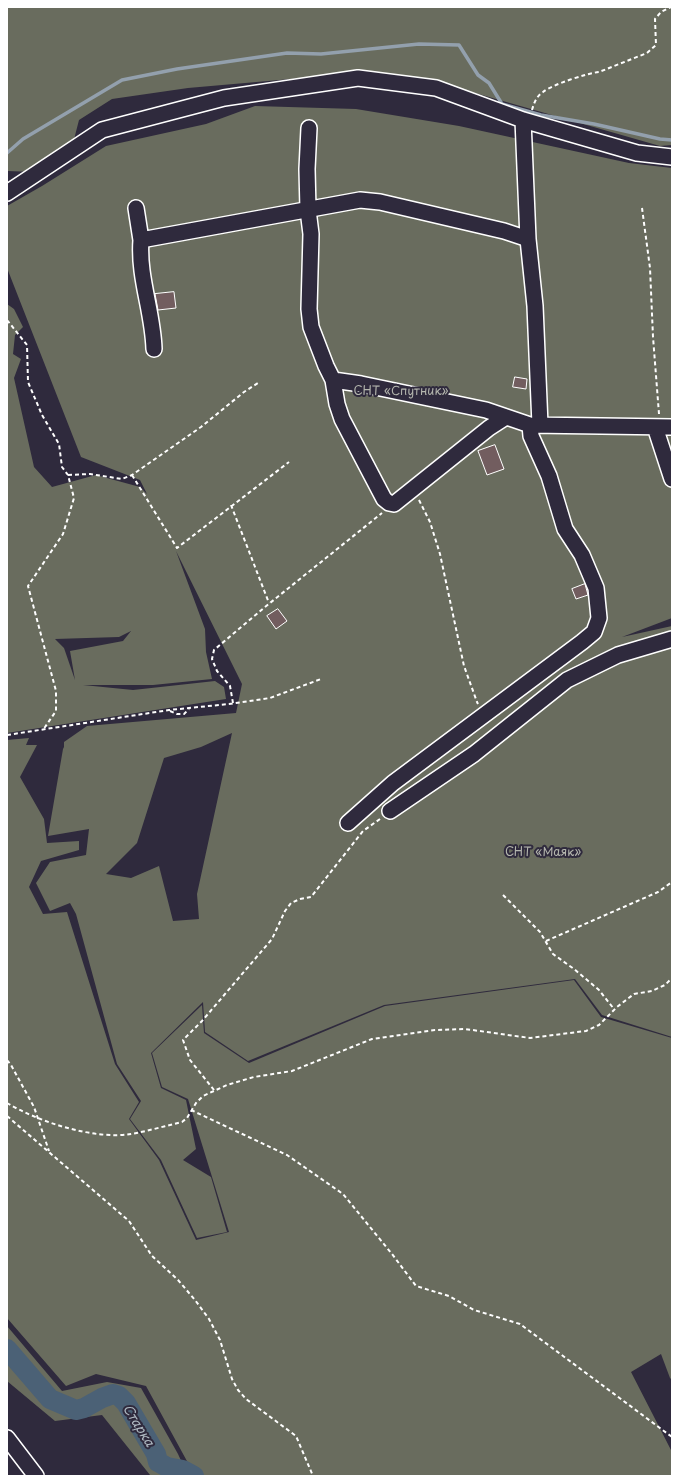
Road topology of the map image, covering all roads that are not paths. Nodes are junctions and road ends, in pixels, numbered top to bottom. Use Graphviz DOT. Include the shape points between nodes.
graph roads {
  1 [pos="527,115"];
  2 [pos="309,128"];
  3 [pos="672,158"];
  4 [pos="7,193"];
  5 [pos="136,208"];
  6 [pos="308,210"];
  7 [pos="528,239"];
  8 [pos="141,240"];
  9 [pos="154,348"];
  10 [pos="333,380"];
  11 [pos="506,417"];
  12 [pos="535,425"];
  13 [pos="663,427"];
  14 [pos="672,479"];
  15 [pos="672,639"];
  16 [pos="390,811"];
  17 [pos="348,823"];
  18 [pos="7,1438"];
  19 [pos="36,1476"];
  1 -- 3 [label="street" via="637,153"];
  1 -- 4 [label="street" via="436,88 358,78 343,80 224,98 102,130"];
  1 -- 7 [label="street"];
  2 -- 6 [label="street"];
  5 -- 8 [label="street"];
  6 -- 7 [label="street" via="360,200 380,202"];
  6 -- 8 [label="street"];
  6 -- 10 [label="street" via="311,234 311,327"];
  7 -- 12 [label="street" via="535,306"];
  8 -- 9 [label="street" via="140,250"];
  10 -- 11 [label="street" via="486,410"];
  10 -- 11 [label="street" via="342,419 384,499 389,503 394,504"];
  11 -- 12 [label="street"];
  12 -- 13 [label="street"];
  12 -- 17 [label="street" via="531,436 549,476 565,530 582,555 596,588 599,618 594,632 392,783"];
  13 -- 14 [label="street"];
  15 -- 16 [label="street" via="618,655 567,680 474,754"];
  18 -- 19 [label="street"];
}
